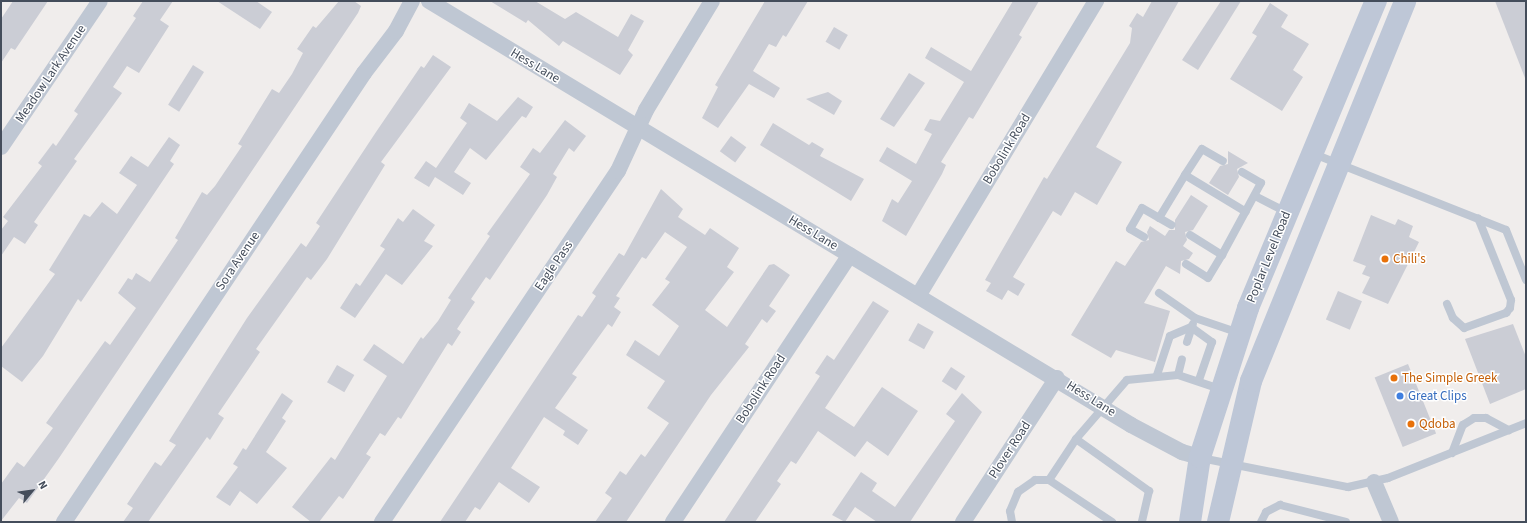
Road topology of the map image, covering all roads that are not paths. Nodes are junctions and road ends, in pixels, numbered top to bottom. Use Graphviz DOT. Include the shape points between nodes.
graph roads {
  1 [pos="100,1"];
  2 [pos="412,1"];
  3 [pos="429,1"];
  4 [pos="712,1"];
  5 [pos="1096,1"];
  6 [pos="1376,1"];
  7 [pos="1405,1"];
  8 [pos="639,129"];
  9 [pos="1,147"];
  10 [pos="1312,153"];
  11 [pos="1223,161"];
  12 [pos="1337,165"];
  13 [pos="1242,172"];
  14 [pos="1185,175"];
  15 [pos="1255,196"];
  16 [pos="1246,212"];
  17 [pos="1287,212"];
  18 [pos="1159,218"];
  19 [pos="1478,218"];
  20 [pos="1172,225"];
  21 [pos="1190,235"];
  22 [pos="1144,237"];
  23 [pos="850,255"];
  24 [pos="1222,255"];
  25 [pos="1186,264"];
  26 [pos="1526,280"];
  27 [pos="1159,293"];
  28 [pos="918,296"];
  29 [pos="1447,304"];
  30 [pos="1195,318"];
  31 [pos="1191,327"];
  32 [pos="1239,333"];
  33 [pos="1187,342"];
  34 [pos="1182,360"];
  35 [pos="1157,375"];
  36 [pos="1178,375"];
  37 [pos="1057,378"];
  38 [pos="1199,380"];
  39 [pos="1220,389"];
  40 [pos="1102,406"];
  41 [pos="1526,423"];
  42 [pos="1509,430"];
  43 [pos="1076,439"];
  44 [pos="1452,453"];
  45 [pos="1200,458"];
  46 [pos="1229,463"];
  47 [pos="1049,480"];
  48 [pos="1374,482"];
  49 [pos="64,522"];
  50 [pos="382,522"];
  51 [pos="673,522"];
  52 [pos="963,522"];
  53 [pos="1012,522"];
  54 [pos="1112,522"];
  55 [pos="1142,522"];
  56 [pos="1190,522"];
  57 [pos="1218,522"];
  58 [pos="1261,522"];
  59 [pos="1346,522"];
  60 [pos="1391,522"];
  1 -- 9 [label="street, Meadow Lark Avenue"];
  2 -- 49 [label="street, Sora Avenue" via="396,31 364,73"];
  3 -- 8 [label="street, Hess Lane"];
  4 -- 8 [label="street, Eagle Pass"];
  5 -- 28 [label="street, Bobolink Road"];
  6 -- 10 [label="main road, Poplar Level Road"];
  7 -- 12 [label="main road"];
  8 -- 23 [label="street, Hess Lane"];
  8 -- 50 [label="street, Eagle Pass" via="618,171"];
  10 -- 12 [label="lane"];
  10 -- 17 [label="main road, Poplar Level Road"];
  11 -- 14 [label="lane" via="1202,149"];
  12 -- 19 [label="lane"];
  12 -- 46 [label="main road" via="1251,381"];
  13 -- 15 [label="lane" via="1261,183"];
  14 -- 16 [label="lane"];
  14 -- 18 [label="lane"];
  15 -- 16 [label="lane"];
  15 -- 17 [label="lane"];
  16 -- 24 [label="lane"];
  17 -- 32 [label="main road, Poplar Level Road"];
  18 -- 20 [label="lane"];
  18 -- 22 [label="lane" via="1142,208 1130,229"];
  19 -- 26 [label="lane" via="1506,230"];
  19 -- 29 [label="lane" via="1511,300 1510,308 1506,313 1464,328 1453,318"];
  21 -- 24 [label="lane"];
  23 -- 28 [label="street, Hess Lane"];
  23 -- 51 [label="street, Bobolink Road"];
  24 -- 25 [label="lane" via="1208,278"];
  27 -- 30 [label="lane"];
  28 -- 37 [label="street, Hess Lane"];
  30 -- 31 [label="lane"];
  30 -- 32 [label="lane"];
  31 -- 33 [label="lane"];
  31 -- 35 [label="lane" via="1170,336"];
  31 -- 38 [label="lane" via="1212,342"];
  32 -- 39 [label="main road, Poplar Level Road"];
  34 -- 36 [label="lane"];
  35 -- 36 [label="lane"];
  35 -- 40 [label="lane" via="1127,380"];
  36 -- 38 [label="lane"];
  37 -- 40 [label="street, Hess Lane"];
  37 -- 52 [label="street, Plover Road"];
  38 -- 39 [label="lane"];
  39 -- 45 [label="main road, Poplar Level Road"];
  40 -- 43 [label="lane"];
  40 -- 45 [label="street, Hess Lane" via="1182,452"];
  41 -- 42 [label="lane"];
  42 -- 44 [label="lane"];
  42 -- 44 [label="lane" via="1486,418 1474,418 1463,425"];
  43 -- 47 [label="lane"];
  43 -- 55 [label="lane" via="1149,491"];
  44 -- 48 [label="lane"];
  45 -- 46 [label="lane"];
  45 -- 56 [label="main road, Poplar Level Road"];
  46 -- 48 [label="lane" via="1338,486"];
  46 -- 57 [label="main road"];
  47 -- 53 [label="lane" via="1035,480 1018,492 1010,511"];
  47 -- 54 [label="lane"];
  48 -- 60 [label="street"];
  58 -- 59 [label="lane" via="1266,512 1280,505"];
}
